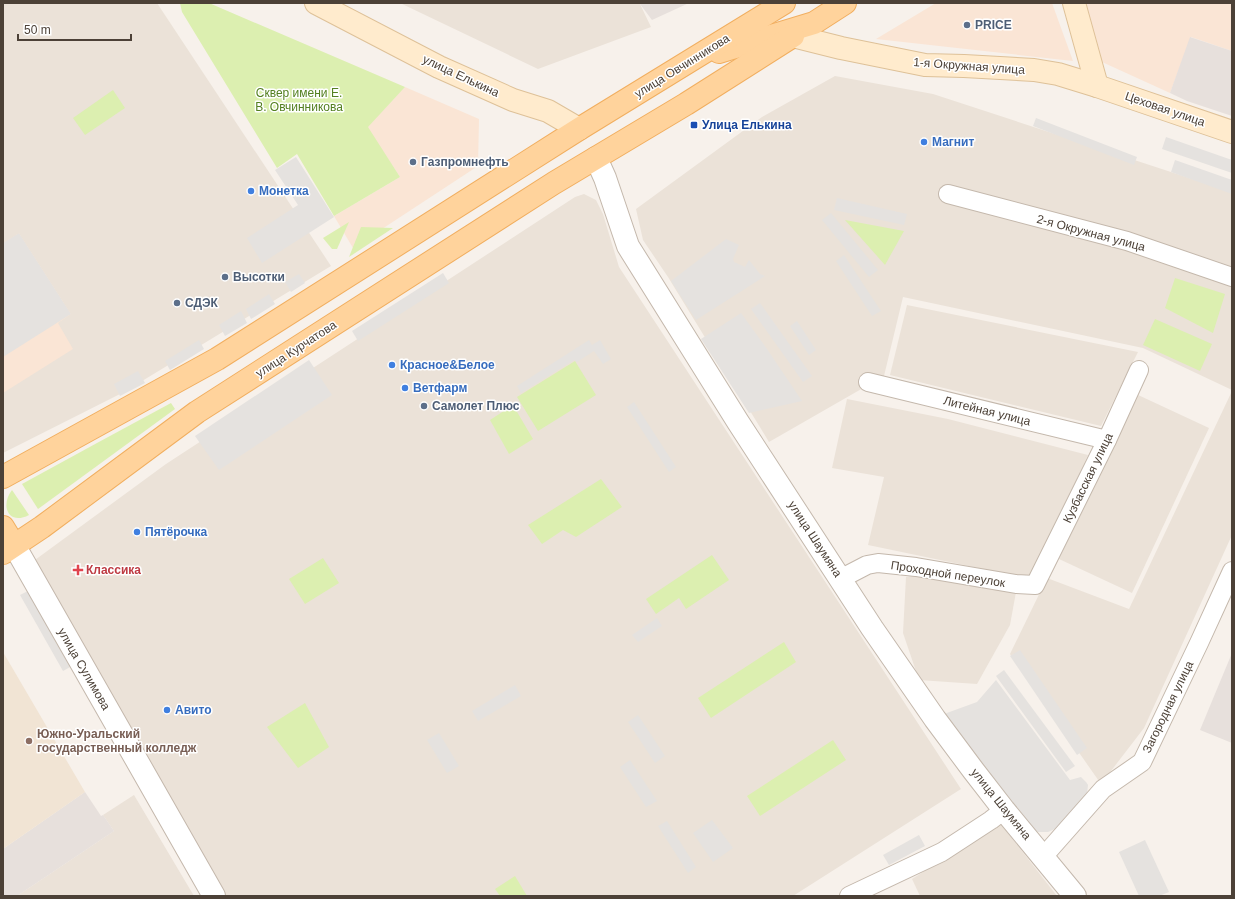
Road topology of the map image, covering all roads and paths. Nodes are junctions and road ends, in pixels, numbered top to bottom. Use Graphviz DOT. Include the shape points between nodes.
graph roads {
  1 [pos="316,3"];
  2 [pos="784,3"];
  3 [pos="846,3"];
  4 [pos="1074,3"];
  5 [pos="690,61"];
  6 [pos="1098,86"];
  7 [pos="579,129"];
  8 [pos="1232,132"];
  9 [pos="596,158"];
  10 [pos="948,194"];
  11 [pos="1232,277"];
  12 [pos="1139,370"];
  13 [pos="868,382"];
  14 [pos="1107,440"];
  15 [pos="3,477"];
  16 [pos="3,527"];
  17 [pos="9,549"];
  18 [pos="1232,571"];
  19 [pos="840,579"];
  20 [pos="1035,585"];
  21 [pos="1004,810"];
  22 [pos="1043,857"];
  23 [pos="214,896"];
  24 [pos="849,896"];
  25 [pos="1075,896"];
  1 -- 7 [label="main road, улица Елькина" via="439,67 513,100 548,111"];
  2 -- 5 [label="main road, улица Овчинникова"];
  3 -- 5 [label="main road" via="814,23"];
  4 -- 6 [label="main road"];
  5 -- 7 [label="main road, улица Овчинникова"];
  6 -- 8 [label="main road, Цеховая улица"];
  6 -- 9 [label="main road, 1-я Окружная улица" via="1034,70 924,65 793,36"];
  7 -- 9 [label="main road, улица Елькина"];
  7 -- 15 [label="main road" via="217,359"];
  9 -- 17 [label="main road, улица Курчатова" via="198,412"];
  9 -- 19 [label="street, улица Шаумяна" via="628,246"];
  10 -- 11 [label="street, 2-я Окружная улица" via="1127,241"];
  12 -- 14 [label="street, Кузбасская улица"];
  13 -- 14 [label="street, Литейная улица"];
  14 -- 20 [label="street, Кузбасская улица"];
  16 -- 17 [label="main road"];
  17 -- 23 [label="street, улица Сулимова"];
  18 -- 22 [label="street, Загородная улица" via="1142,762 1103,789"];
  19 -- 20 [label="street, Проходной переулок" via="867,565 878,563"];
  19 -- 21 [label="street, улица Шаумяна" via="935,719"];
  21 -- 22 [label="street, улица Шаумяна"];
  21 -- 24 [label="street" via="942,852"];
  22 -- 25 [label="street, улица Шаумяна"];
}
